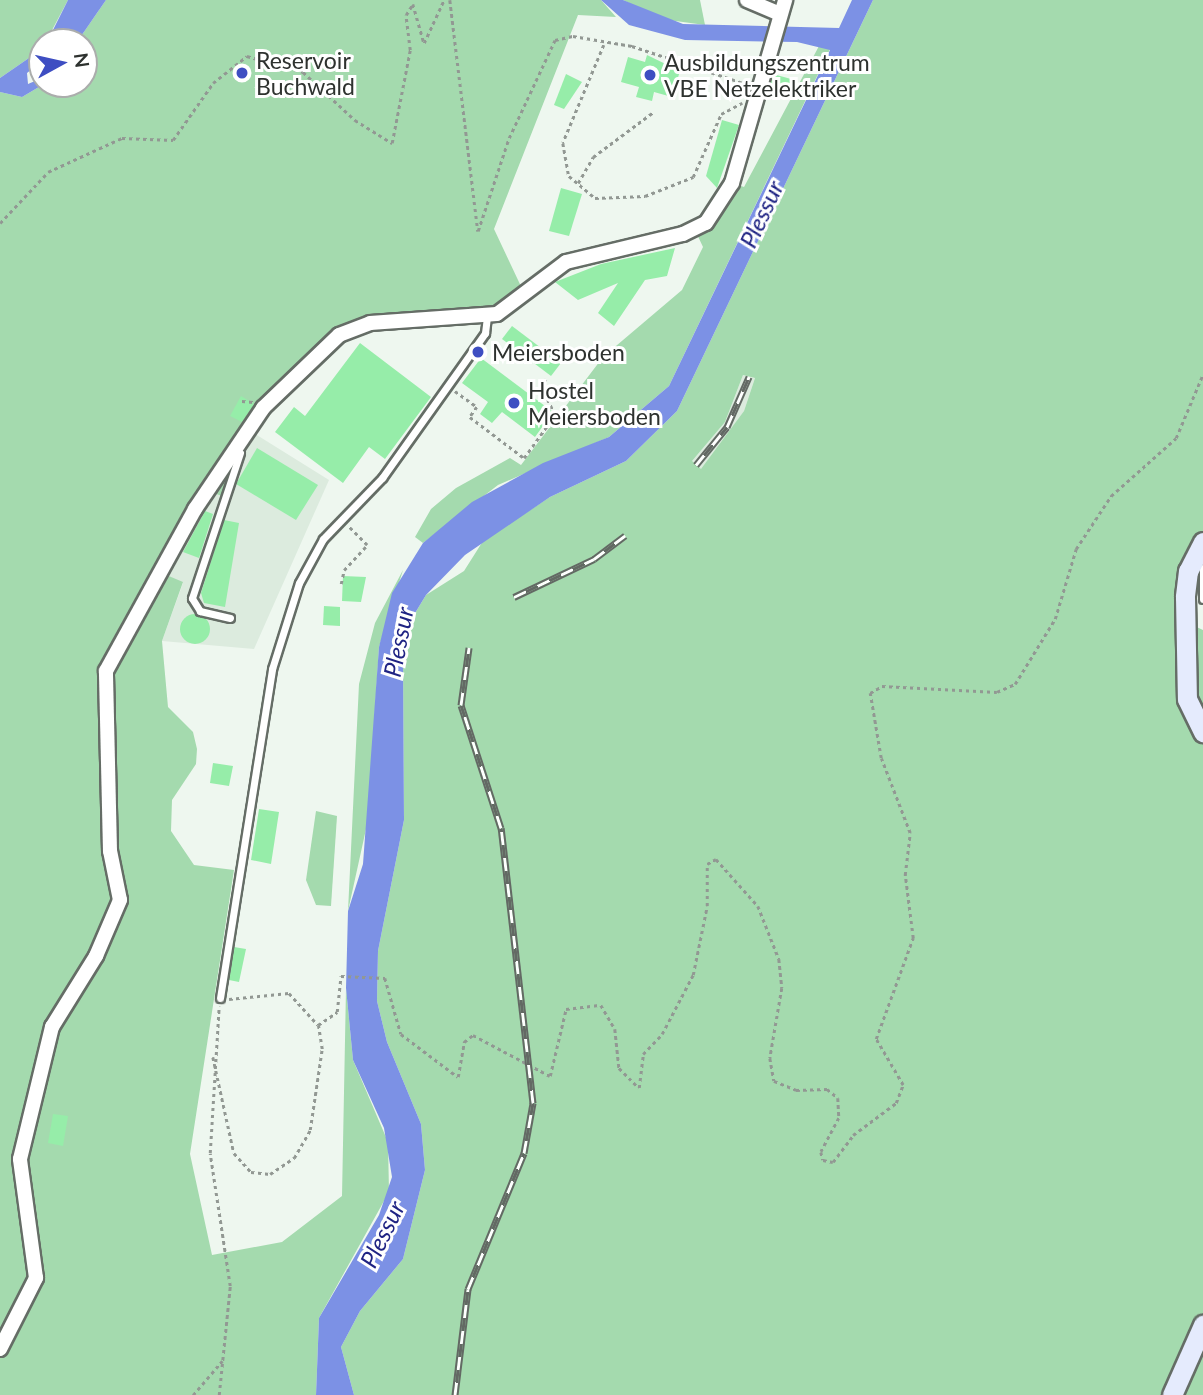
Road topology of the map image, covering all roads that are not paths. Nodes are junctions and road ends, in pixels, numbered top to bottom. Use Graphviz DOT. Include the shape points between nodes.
graph roads {
  1 [pos="747,0"];
  2 [pos="785,0"];
  3 [pos="779,17"];
  4 [pos="488,316"];
  5 [pos="251,426"];
  6 [pos="1203,542"];
  7 [pos="1203,568"];
  8 [pos="1203,599"];
  9 [pos="230,618"];
  10 [pos="1203,732"];
  11 [pos="220,998"];
  12 [pos="1203,1325"];
  13 [pos="0,1349"];
  14 [pos="1172,1395"];
  1 -- 3 [label="street"];
  2 -- 3 [label="street"];
  3 -- 4 [label="street" via="732,183 706,223 678,236 566,262 516,305"];
  4 -- 5 [label="street" via="370,323 339,335 279,390"];
  4 -- 11 [label="lane" via="485,332 382,478 340,520 310,560 280,635"];
  5 -- 9 [label="lane" via="192,598 200,611"];
  5 -- 13 [label="street" via="195,509 150,600 109,662 110,851 119,903 96,956 52,1027 20,1158 36,1278"];
  6 -- 10 [label="main road" via="1188,571 1185,597 1188,699"];
  7 -- 8 [label="lane"];
  12 -- 14 [label="main road"];
}
